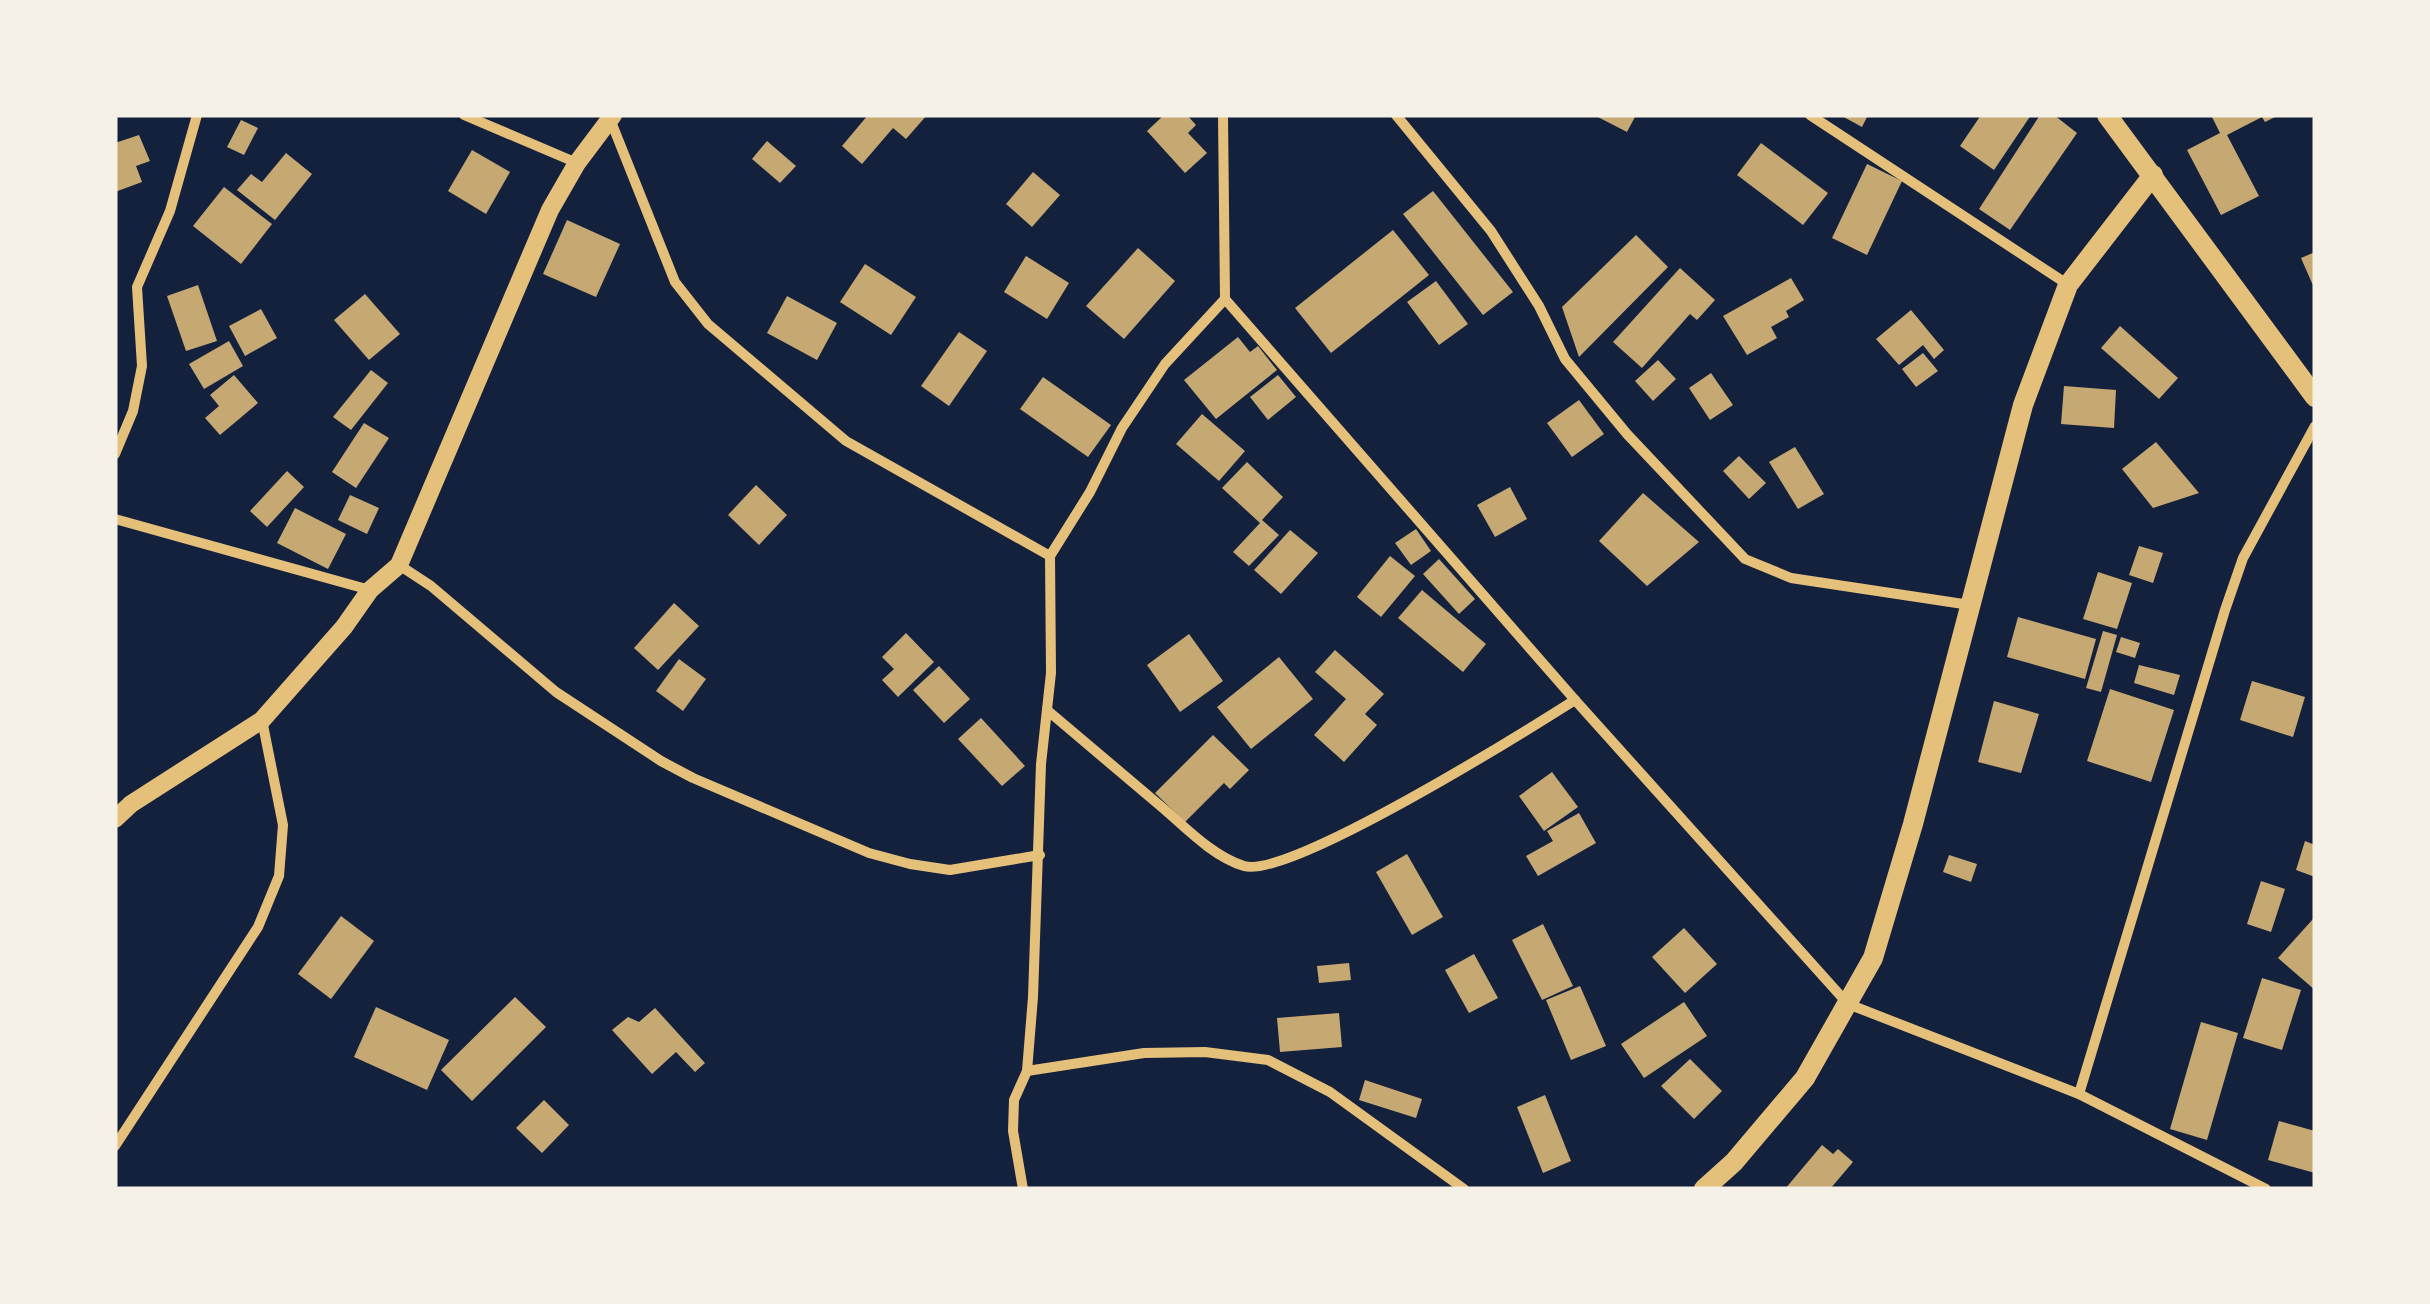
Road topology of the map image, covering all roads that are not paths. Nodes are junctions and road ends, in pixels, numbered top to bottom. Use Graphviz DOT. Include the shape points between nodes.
graph roads {
  1 [pos="197,115"];
  2 [pos="464,115"];
  3 [pos="1223,115"];
  4 [pos="1396,115"];
  5 [pos="1810,115"];
  6 [pos="2107,115"];
  7 [pos="611,116"];
  8 [pos="577,163"];
  9 [pos="2152,175"];
  10 [pos="2068,285"];
  11 [pos="1225,299"];
  12 [pos="2315,397"];
  13 [pos="2315,426"];
  14 [pos="115,454"];
  15 [pos="115,519"];
  16 [pos="1050,556"];
  17 [pos="399,565"];
  18 [pos="370,590"];
  19 [pos="1971,605"];
  20 [pos="1575,700"];
  21 [pos="1048,710"];
  22 [pos="262,720"];
  23 [pos="115,819"];
  24 [pos="1040,855"];
  25 [pos="1848,1004"];
  26 [pos="1027,1071"];
  27 [pos="2080,1094"];
  28 [pos="115,1146"];
  29 [pos="1024,1189"];
  30 [pos="1464,1189"];
  31 [pos="1704,1189"];
  32 [pos="2266,1189"];
  1 -- 14 [label="street" via="170,211 140,274 142,366"];
  2 -- 8 [label="street"];
  3 -- 11 [label="street"];
  4 -- 19 [label="street" via="1491,231 1565,359 1745,559 1791,578"];
  5 -- 10 [label="street"];
  6 -- 9 [label="main road"];
  7 -- 8 [label="street"];
  7 -- 16 [label="street" via="676,282 708,324 846,441"];
  8 -- 17 [label="street" via="550,210"];
  9 -- 10 [label="main road"];
  9 -- 12 [label="main road"];
  10 -- 19 [label="main road" via="2023,405"];
  11 -- 16 [label="street" via="1143,396"];
  11 -- 20 [label="street"];
  13 -- 27 [label="street" via="2231,592"];
  15 -- 18 [label="street"];
  16 -- 21 [label="street"];
  17 -- 18 [label="street"];
  17 -- 24 [label="street" via="556,692 693,778 910,864 950,870"];
  18 -- 22 [label="street"];
  19 -- 25 [label="main road" via="1873,958"];
  20 -- 21 [label="street" via="1401,803 1266,868 1244,866 1206,845"];
  20 -- 25 [label="street"];
  21 -- 24 [label="street"];
  22 -- 23 [label="street"];
  22 -- 28 [label="street" via="283,825 279,876 258,927"];
  24 -- 26 [label="street"];
  25 -- 27 [label="street"];
  25 -- 31 [label="main road" via="1805,1078"];
  26 -- 29 [label="street" via="1014,1100 1013,1131"];
  26 -- 30 [label="street" via="1144,1053 1268,1060 1330,1092"];
  27 -- 32 [label="street"];
}
